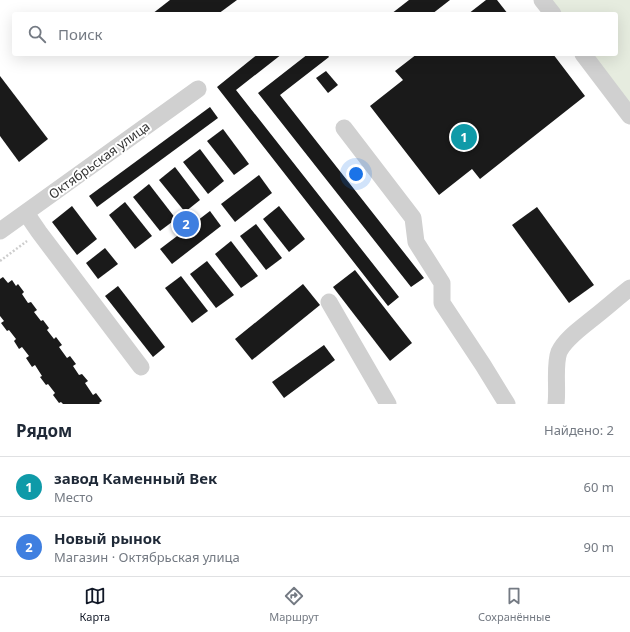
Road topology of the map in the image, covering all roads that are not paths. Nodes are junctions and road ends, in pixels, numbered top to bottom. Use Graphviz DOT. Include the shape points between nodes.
graph roads {
  1 [pos="542,0"];
  2 [pos="551,12"];
  3 [pos="585,56"];
  4 [pos="198,89"];
  5 [pos="630,116"];
  6 [pos="344,128"];
  7 [pos="26,213"];
  8 [pos="0,231"];
  9 [pos="630,288"];
  10 [pos="329,302"];
  11 [pos="141,367"];
  12 [pos="388,404"];
  13 [pos="507,404"];
  14 [pos="556,404"];
  1 -- 2 [label="street"];
  3 -- 5 [label="street"];
  4 -- 7 [label="street, Октябрьская улица"];
  6 -- 13 [label="street" via="413,218 416,242 442,283 442,303"];
  7 -- 8 [label="street, Октябрьская улица"];
  7 -- 11 [label="street"];
  9 -- 14 [label="street" via="564,344 557,364"];
  10 -- 12 [label="street"];
}
